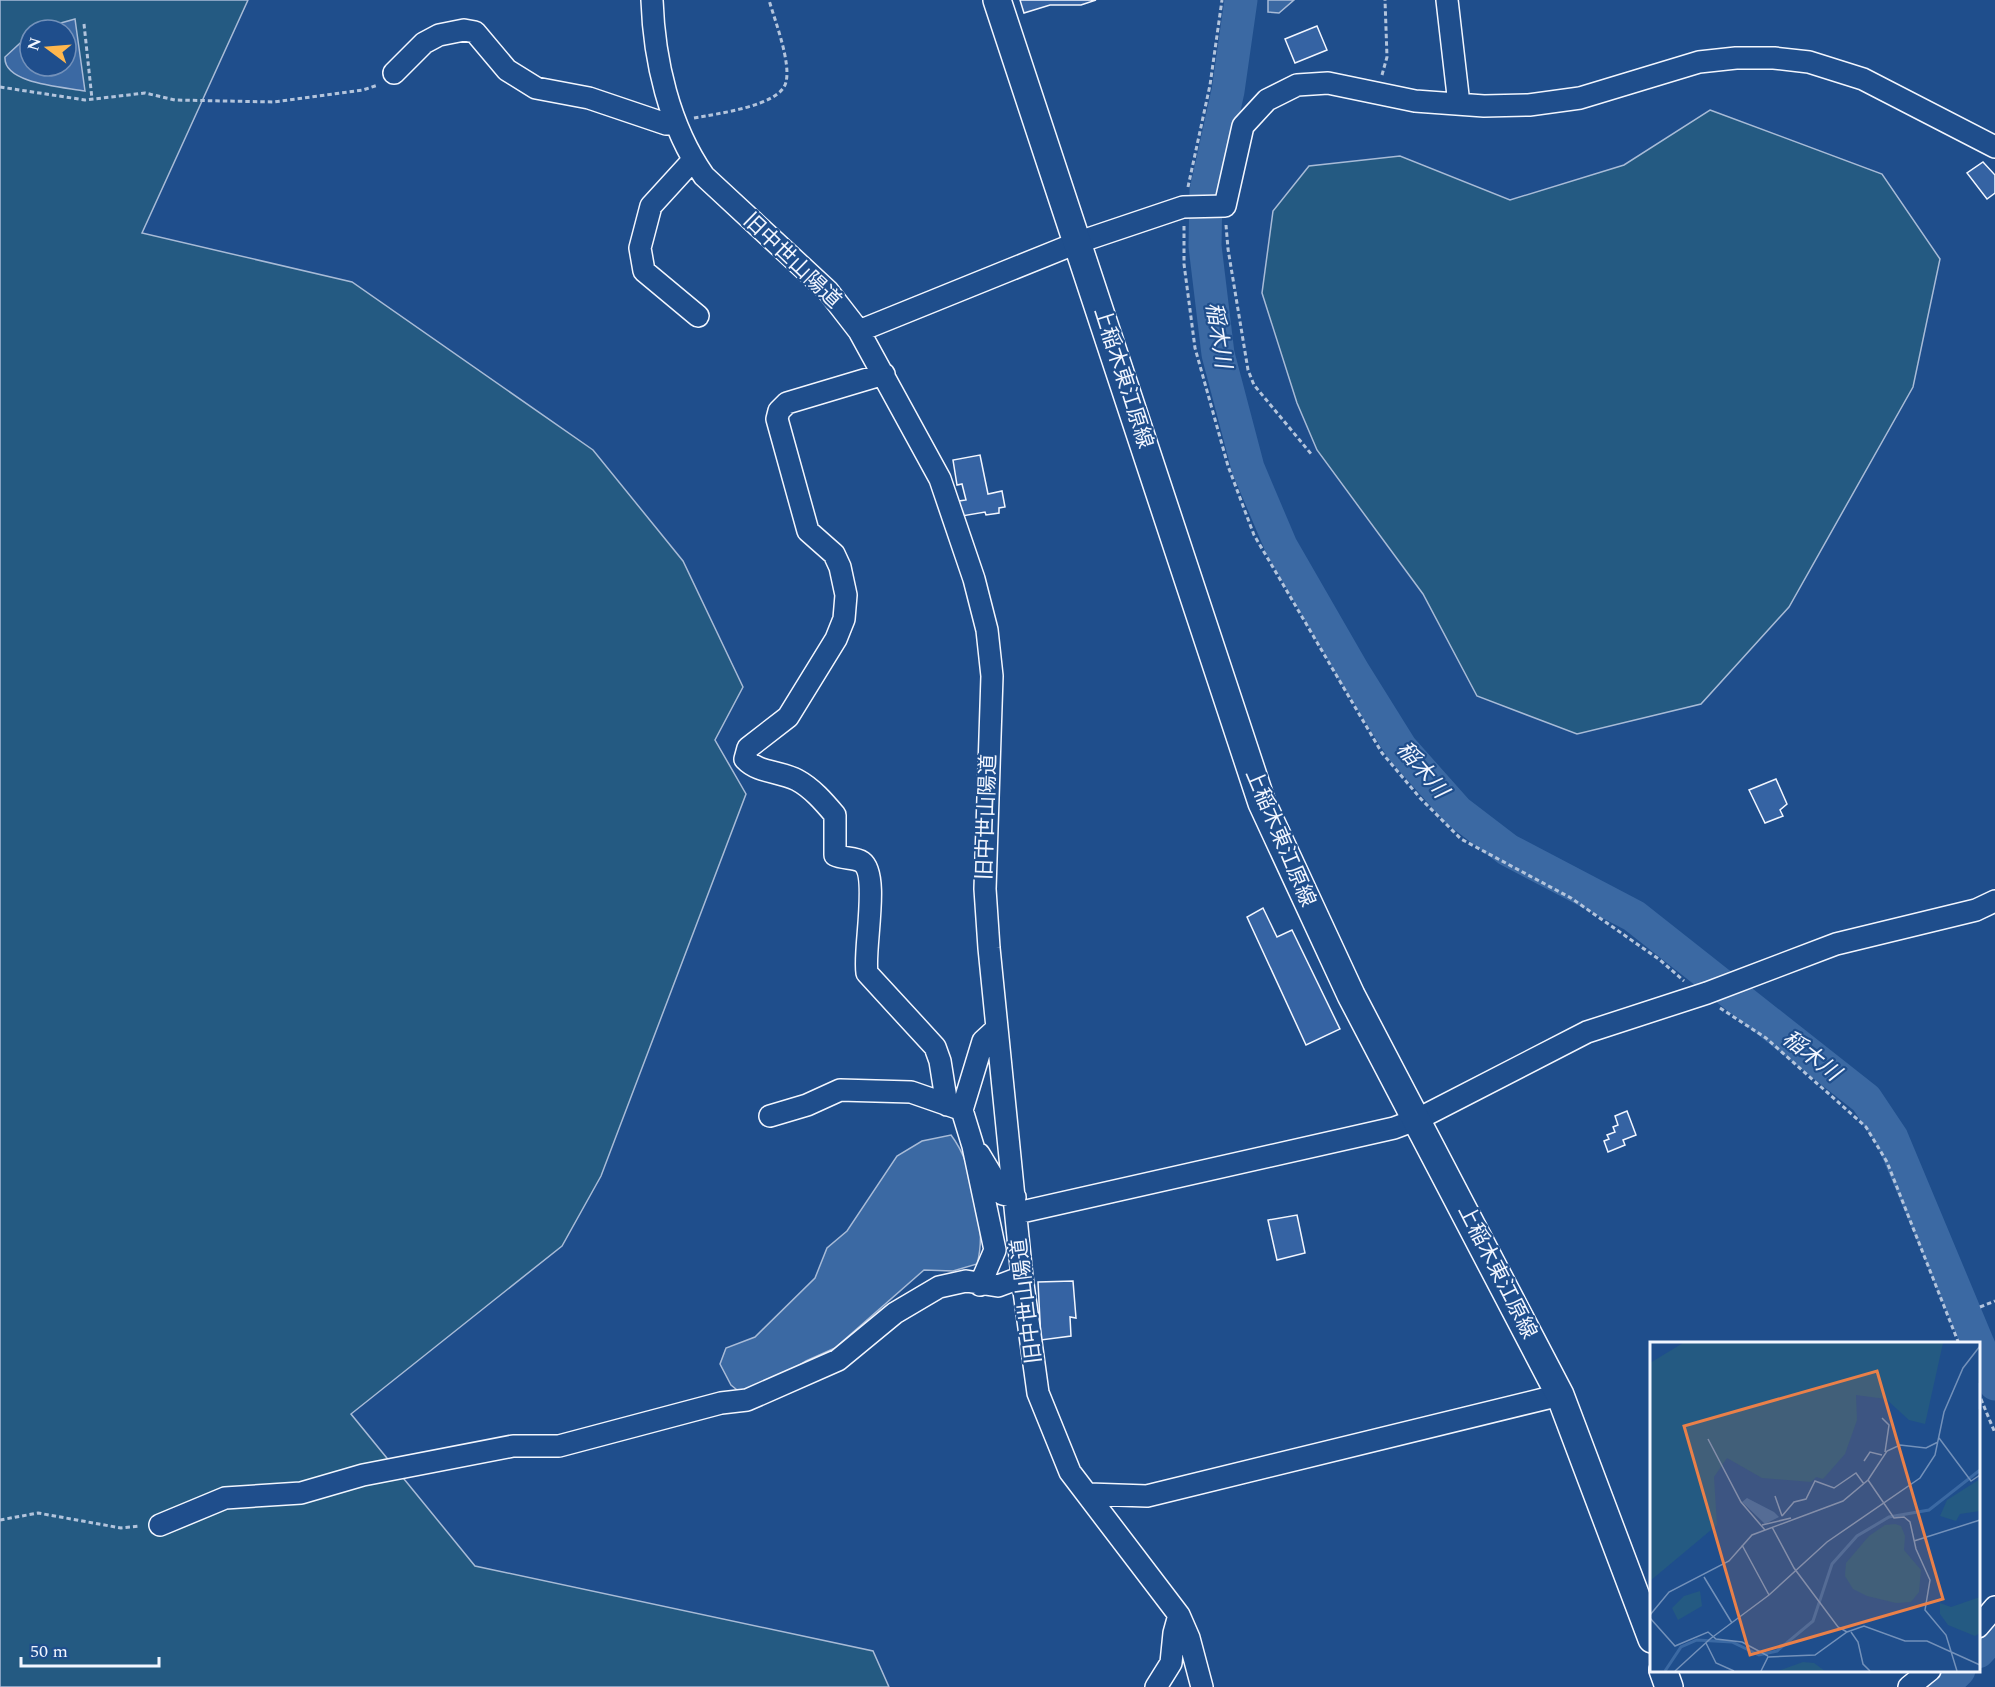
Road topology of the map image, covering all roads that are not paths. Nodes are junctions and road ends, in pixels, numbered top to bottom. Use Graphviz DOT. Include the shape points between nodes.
graph roads {
  1 [pos="652,0"];
  2 [pos="997,0"];
  3 [pos="1447,0"];
  4 [pos="394,73"];
  5 [pos="1459,104"];
  6 [pos="675,123"];
  7 [pos="1995,147"];
  8 [pos="693,160"];
  9 [pos="1079,242"];
  10 [pos="698,316"];
  11 [pos="859,331"];
  12 [pos="884,374"];
  13 [pos="1995,901"];
  14 [pos="995,1030"];
  15 [pos="955,1107"];
  16 [pos="770,1116"];
  17 [pos="1418,1119"];
  18 [pos="973,1146"];
  19 [pos="1016,1205"];
  20 [pos="1022,1277"];
  21 [pos="980,1285"];
  22 [pos="1560,1395"];
  23 [pos="1089,1494"];
  24 [pos="160,1525"];
  25 [pos="1995,1607"];
  26 [pos="1179,1615"];
  27 [pos="1980,1625"];
  28 [pos="1650,1634"];
  29 [pos="1663,1672"];
  30 [pos="1928,1672"];
  31 [pos="1156,1687"];
  32 [pos="1202,1687"];
  33 [pos="1669,1687"];
  34 [pos="1909,1687"];
  1 -- 6 [label="street, 旧中世山陽道" via="655,40"];
  2 -- 9 [label="main road, 上稲木東江原線"];
  3 -- 5 [label="street"];
  4 -- 6 [label="street" via="424,43 464,30 475,32 507,70 536,88 589,98 666,124"];
  5 -- 7 [label="street" via="1529,105 1570,99 1699,62 1774,58 1809,62 1863,79"];
  5 -- 9 [label="street" via="1415,101 1328,83 1297,85 1267,100 1243,126 1223,207 1186,207"];
  6 -- 8 [label="street, 旧中世山陽道"];
  8 -- 10 [label="street" via="651,206 640,248 644,271"];
  8 -- 11 [label="street, 旧中世山陽道" via="704,176 828,291"];
  9 -- 11 [label="street"];
  9 -- 17 [label="main road, 上稲木東江原線" via="1262,803 1351,995"];
  11 -- 12 [label="street, 旧中世山陽道"];
  12 -- 14 [label="street, 旧中世山陽道" via="940,479 987,630 992,676 985,889"];
  12 -- 15 [label="street" via="787,403 779,411 777,419 808,531 834,554 840,567 846,595 844,619 788,717 748,748 745,759 752,766 796,780 818,795 835,815 835,855 861,861 867,867 867,973 935,1047"];
  13 -- 17 [label="street" via="1976,910 1836,944 1587,1032"];
  14 -- 15 [label="street" via="983,1041"];
  14 -- 19 [label="street, 旧中世山陽道"];
  15 -- 16 [label="street" via="911,1092 840,1090"];
  15 -- 18 [label="street"];
  17 -- 19 [label="street" via="1394,1128"];
  17 -- 22 [label="main road, 上稲木東江原線"];
  18 -- 19 [label="street" via="1003,1194"];
  18 -- 21 [label="street" via="994,1250"];
  19 -- 20 [label="street, 旧中世山陽道"];
  20 -- 21 [label="street" via="998,1286"];
  20 -- 23 [label="street, 旧中世山陽道" via="1038,1393 1070,1472"];
  21 -- 24 [label="street" via="966,1281 939,1287 895,1313 838,1360 747,1400 721,1403 559,1446 513,1446 363,1475 301,1493 225,1497"];
  22 -- 23 [label="street" via="1147,1497"];
  22 -- 28 [label="main road, 上稲木東江原線"];
  23 -- 26 [label="street, 旧中世山陽道"];
  25 -- 27 [label="street"];
  26 -- 31 [label="street" via="1170,1663"];
  26 -- 32 [label="street, 旧中世山陽道"];
  29 -- 33 [label="main road"];
  30 -- 34 [label="street"];
}
